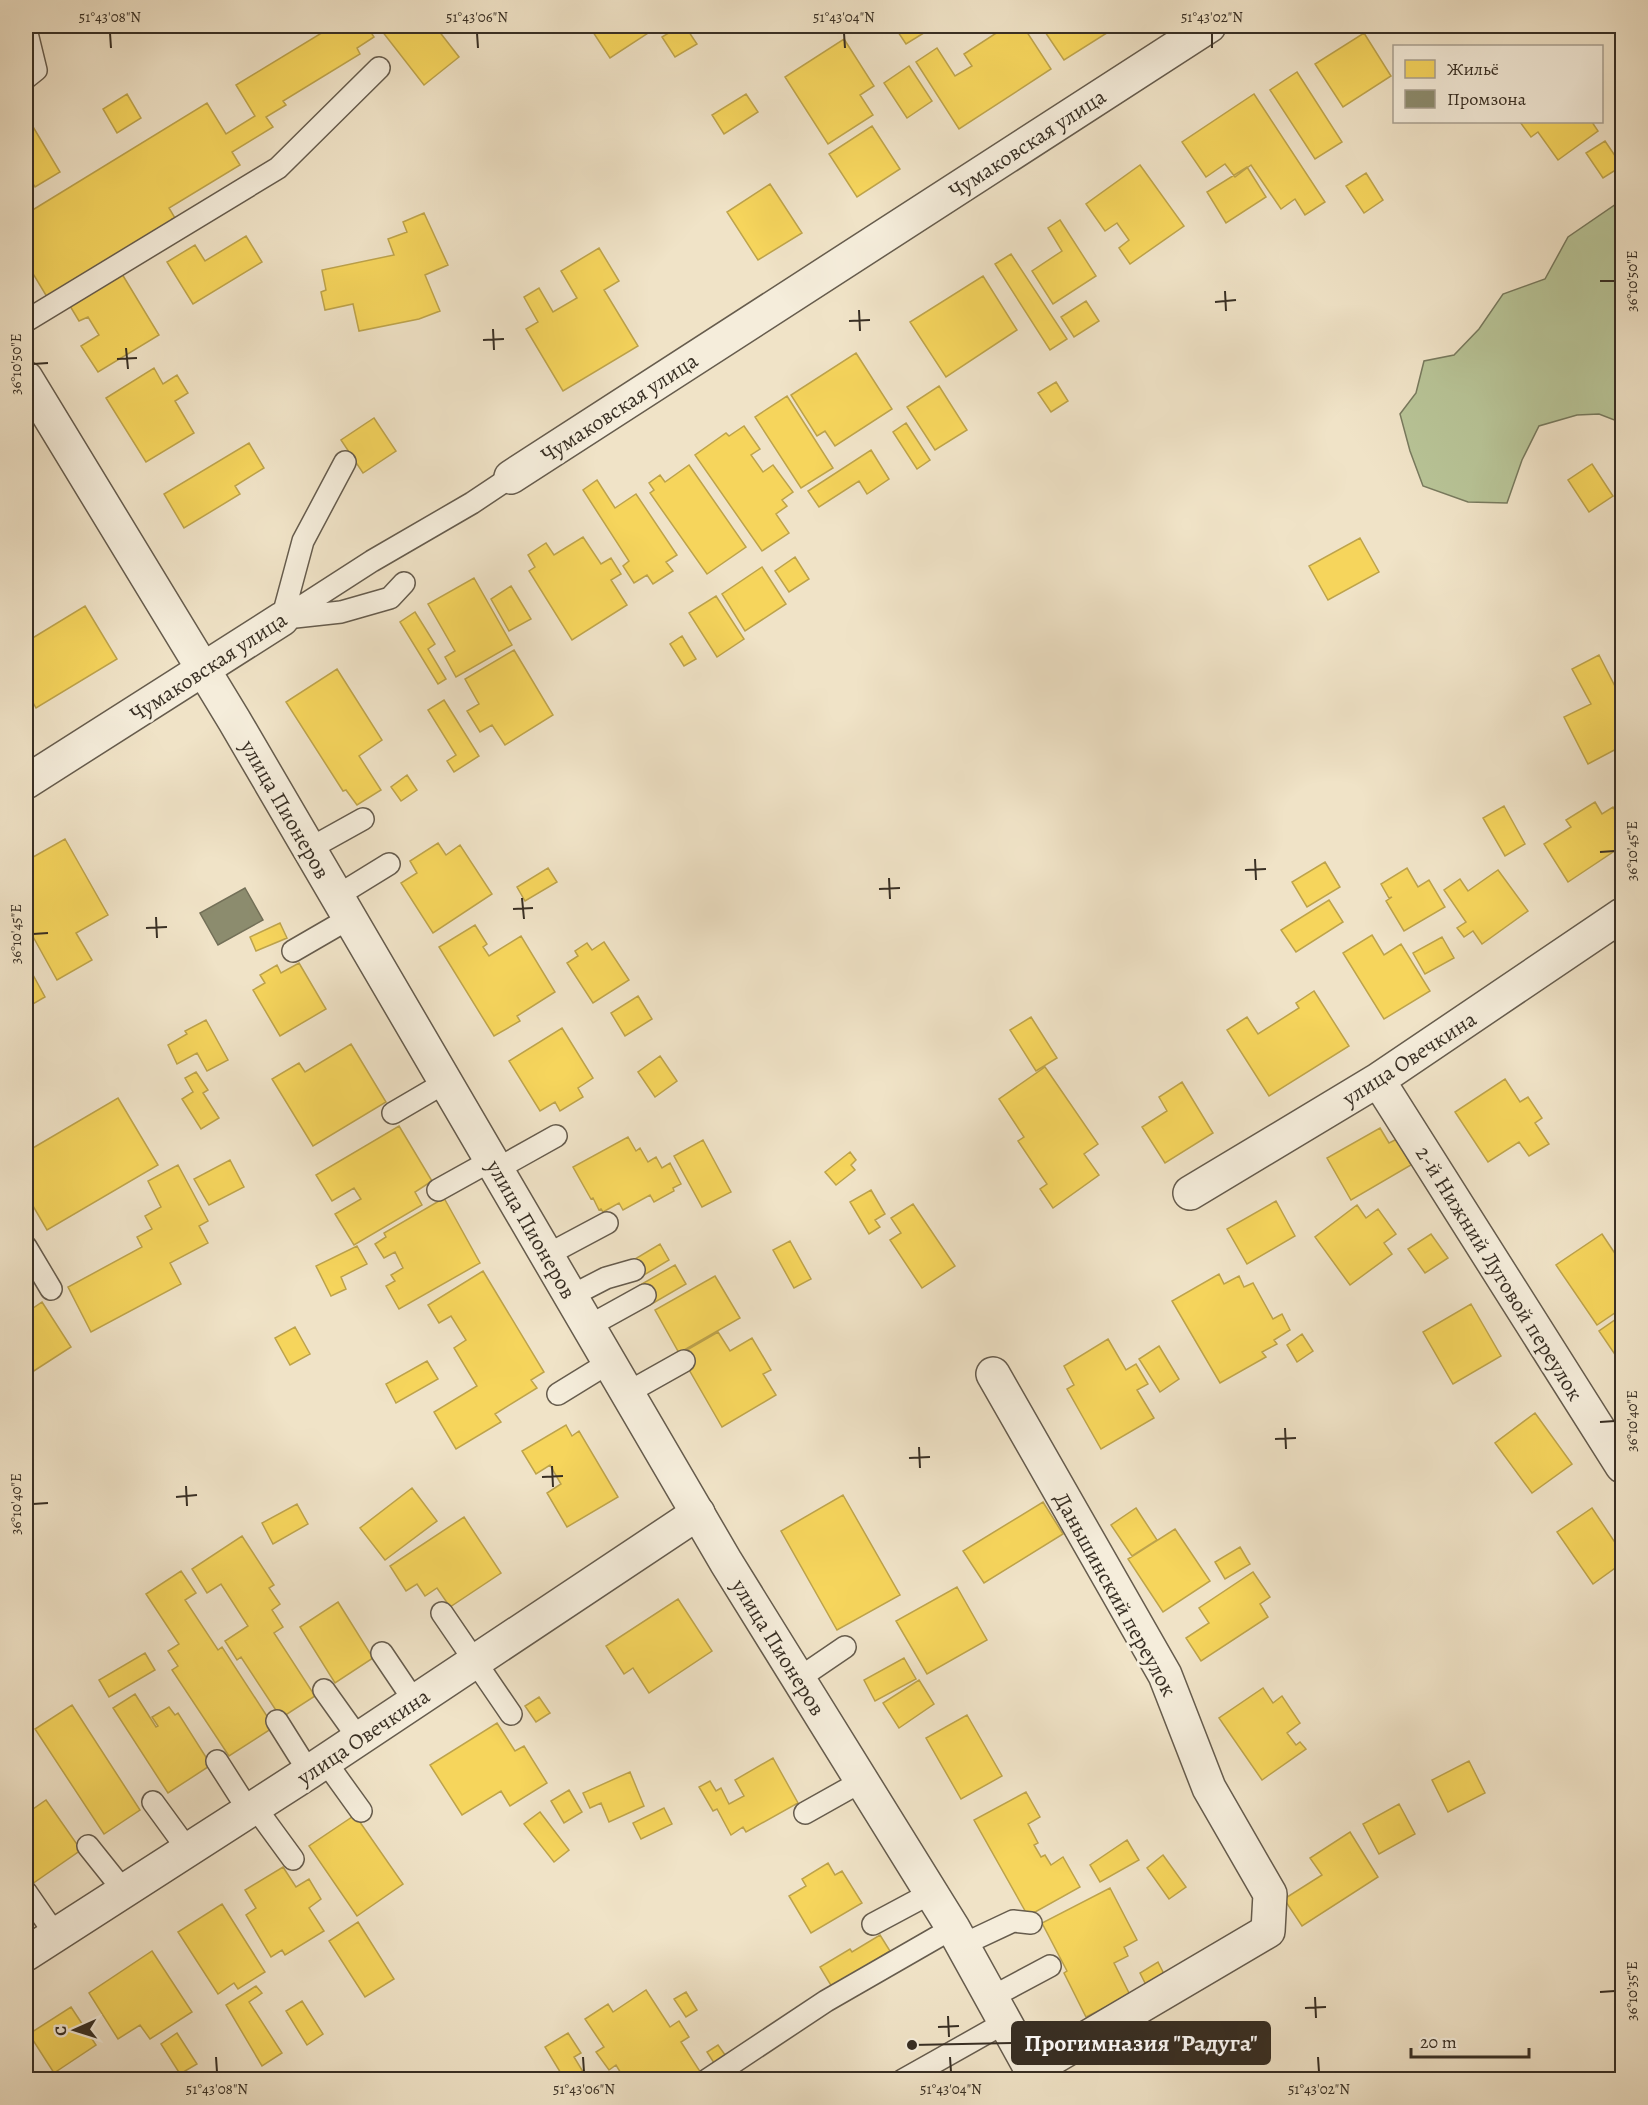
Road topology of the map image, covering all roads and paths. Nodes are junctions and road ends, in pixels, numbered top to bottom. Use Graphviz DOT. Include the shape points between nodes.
graph roads {
  1 [pos="1209,26"];
  2 [pos="26,29"];
  3 [pos="379,68"];
  4 [pos="26,78"];
  5 [pos="26,321"];
  6 [pos="26,378"];
  7 [pos="345,462"];
  8 [pos="511,477"];
  9 [pos="404,583"];
  10 [pos="282,619"];
  11 [pos="203,669"];
  12 [pos="26,782"];
  13 [pos="363,819"];
  14 [pos="309,849"];
  15 [pos="389,864"];
  16 [pos="343,907"];
  17 [pos="1623,915"];
  18 [pos="293,951"];
  19 [pos="1378,1080"];
  20 [pos="446,1082"];
  21 [pos="393,1113"];
  22 [pos="556,1136"];
  23 [pos="494,1165"];
  24 [pos="438,1190"];
  25 [pos="1190,1193"];
  26 [pos="607,1223"];
  27 [pos="26,1247"];
  28 [pos="547,1254"];
  29 [pos="634,1270"];
  30 [pos="51,1289"];
  31 [pos="645,1294"];
  32 [pos="571,1296"];
  33 [pos="589,1326"];
  34 [pos="684,1361"];
  35 [pos="610,1362"];
  36 [pos="993,1374"];
  37 [pos="627,1393"];
  38 [pos="558,1394"];
  39 [pos="1623,1466"];
  40 [pos="698,1513"];
  41 [pos="442,1613"];
  42 [pos="845,1647"];
  43 [pos="382,1653"];
  44 [pos="474,1662"];
  45 [pos="798,1679"];
  46 [pos="324,1690"];
  47 [pos="415,1702"];
  48 [pos="511,1714"];
  49 [pos="277,1721"];
  50 [pos="358,1739"];
  51 [pos="217,1761"];
  52 [pos="317,1767"];
  53 [pos="862,1781"];
  54 [pos="153,1802"];
  55 [pos="252,1809"];
  56 [pos="361,1811"];
  57 [pos="805,1813"];
  58 [pos="88,1846"];
  59 [pos="188,1850"];
  60 [pos="294,1859"];
  61 [pos="124,1890"];
  62 [pos="26,1892"];
  63 [pos="931,1893"];
  64 [pos="1031,1923"];
  65 [pos="873,1924"];
  66 [pos="56,1934"];
  67 [pos="958,1936"];
  68 [pos="26,1954"];
  69 [pos="1050,1966"];
  70 [pos="999,2009"];
  71 [pos="1028,2076"];
  72 [pos="707,2079"];
  73 [pos="903,2079"];
  1 -- 8 [label="street, Чумаковская улица"];
  2 -- 4 [label="lane" via="36,70"];
  3 -- 5 [label="lane" via="278,168"];
  6 -- 11 [label="street, улица Пионеров"];
  7 -- 10 [label="lane" via="303,541"];
  8 -- 10 [label="lane, Чумаковская улица"];
  9 -- 10 [label="lane" via="390,598 340,612"];
  10 -- 11 [label="street, Чумаковская улица"];
  11 -- 12 [label="street, Чумаковская улица"];
  11 -- 14 [label="street, улица Пионеров"];
  13 -- 14 [label="lane"];
  14 -- 16 [label="street, улица Пионеров"];
  15 -- 16 [label="lane"];
  16 -- 18 [label="lane"];
  16 -- 20 [label="street, улица Пионеров"];
  17 -- 19 [label="street, улица Овечкина"];
  19 -- 25 [label="street, улица Овечкина"];
  19 -- 39 [label="street, 2-й Нижний Луговой переулок"];
  20 -- 21 [label="lane"];
  20 -- 23 [label="street, улица Пионеров"];
  22 -- 23 [label="lane"];
  23 -- 24 [label="lane"];
  23 -- 28 [label="street, улица Пионеров"];
  26 -- 28 [label="lane"];
  27 -- 30 [label="lane"];
  28 -- 32 [label="street, улица Пионеров"];
  29 -- 32 [label="lane" via="606,1278"];
  31 -- 33 [label="lane"];
  32 -- 33 [label="street, улица Пионеров"];
  33 -- 35 [label="street, улица Пионеров"];
  34 -- 37 [label="lane"];
  35 -- 37 [label="street, улица Пионеров"];
  35 -- 38 [label="lane"];
  36 -- 71 [label="street, Даньшинский переулок" via="1165,1675 1209,1788 1270,1894 1268,1931"];
  37 -- 40 [label="street, улица Пионеров"];
  40 -- 44 [label="street, улица Овечкина"];
  40 -- 45 [label="street, улица Пионеров"];
  41 -- 44 [label="lane"];
  42 -- 45 [label="lane"];
  43 -- 47 [label="lane"];
  44 -- 47 [label="street, улица Овечкина"];
  44 -- 48 [label="lane"];
  45 -- 53 [label="street, улица Пионеров"];
  46 -- 50 [label="lane"];
  47 -- 50 [label="street, улица Овечкина"];
  49 -- 52 [label="lane"];
  50 -- 52 [label="street, улица Овечкина"];
  51 -- 55 [label="lane"];
  52 -- 55 [label="street, улица Овечкина"];
  52 -- 56 [label="lane"];
  53 -- 57 [label="lane"];
  53 -- 63 [label="street, улица Пионеров"];
  54 -- 59 [label="lane"];
  55 -- 59 [label="street, улица Овечкина"];
  55 -- 60 [label="lane"];
  58 -- 61 [label="lane"];
  59 -- 61 [label="street, улица Овечкина"];
  61 -- 66 [label="street, улица Овечкина"];
  62 -- 66 [label="lane"];
  63 -- 65 [label="lane"];
  63 -- 67 [label="street, улица Пионеров"];
  64 -- 67 [label="lane" via="1013,1922"];
  66 -- 68 [label="street, улица Овечкина"];
  67 -- 70 [label="street, улица Пионеров"];
  67 -- 72 [label="lane" via="826,2001"];
  69 -- 70 [label="lane"];
  70 -- 71 [label="street, улица Пионеров"];
  70 -- 73 [label="lane"];
}
